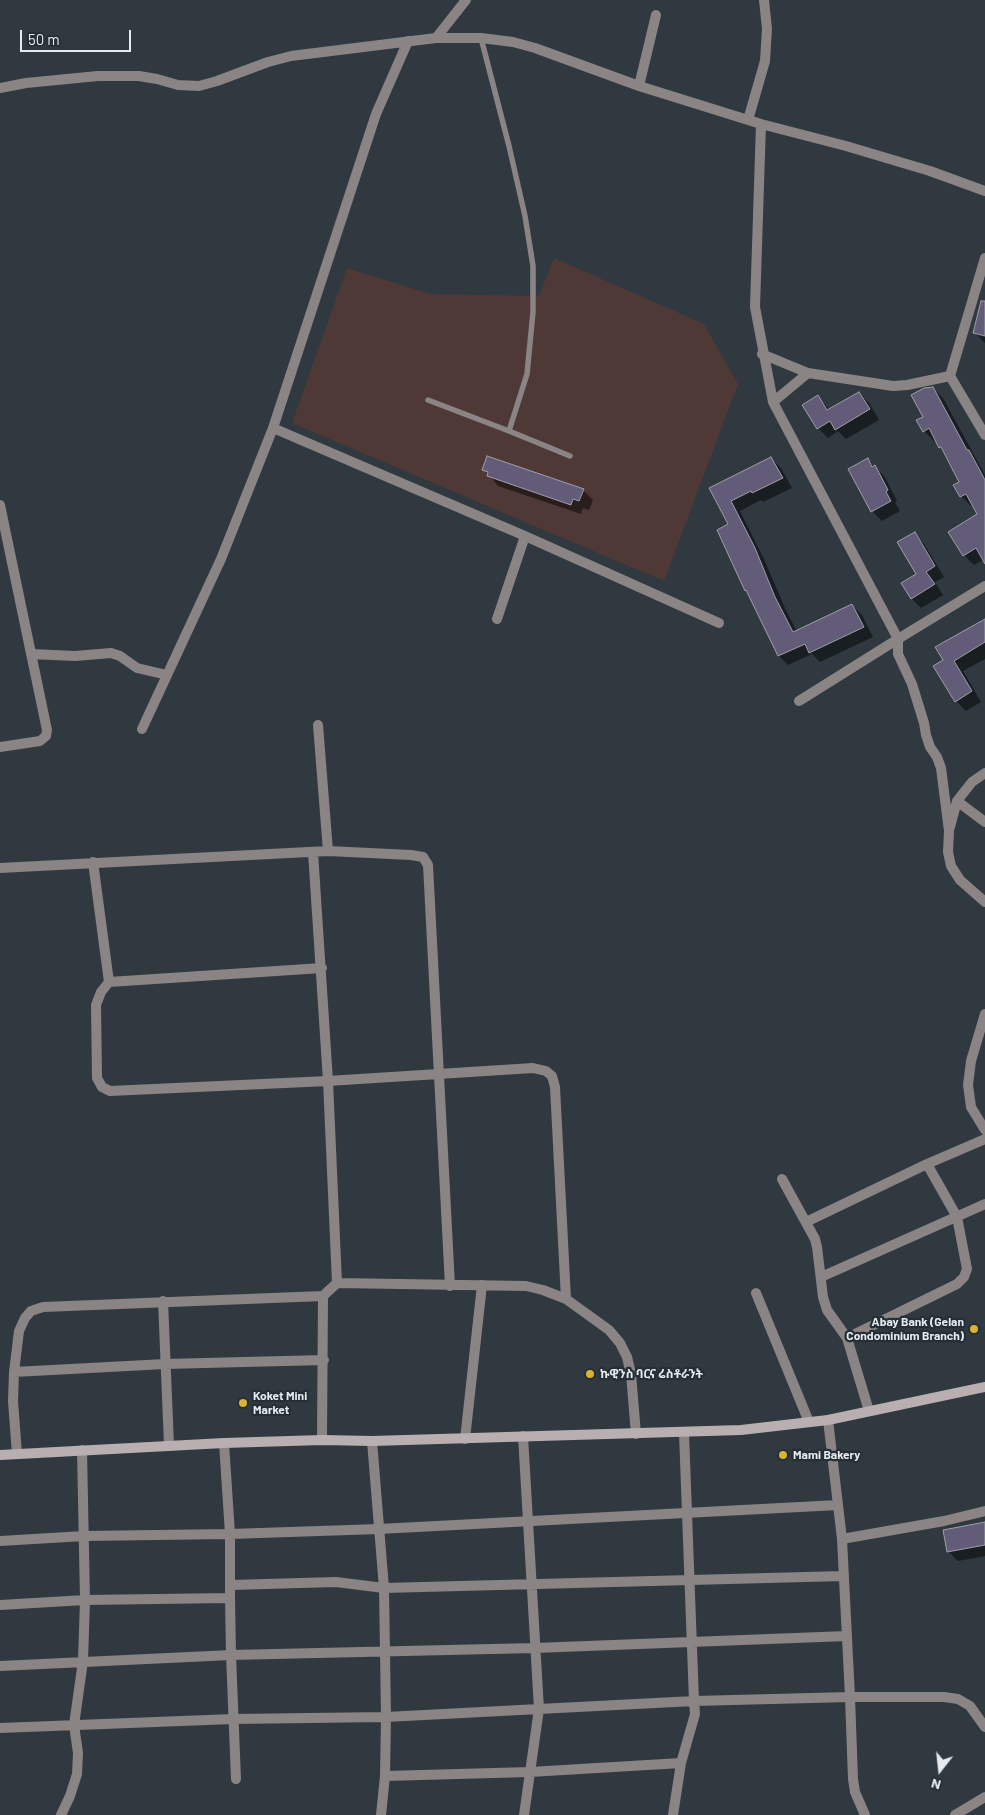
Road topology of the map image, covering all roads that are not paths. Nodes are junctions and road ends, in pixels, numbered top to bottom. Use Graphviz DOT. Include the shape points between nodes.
graph roads {
  1 [pos="466,0"];
  2 [pos="764,0"];
  3 [pos="656,16"];
  4 [pos="436,38"];
  5 [pos="481,38"];
  6 [pos="408,42"];
  7 [pos="639,86"];
  8 [pos="0,88"];
  9 [pos="748,120"];
  10 [pos="761,124"];
  11 [pos="985,190"];
  12 [pos="985,258"];
  13 [pos="762,354"];
  14 [pos="808,373"];
  15 [pos="950,376"];
  16 [pos="428,400"];
  17 [pos="773,402"];
  18 [pos="273,428"];
  19 [pos="510,431"];
  20 [pos="985,436"];
  21 [pos="570,456"];
  22 [pos="0,506"];
  23 [pos="525,536"];
  24 [pos="985,586"];
  25 [pos="498,618"];
  26 [pos="719,623"];
  27 [pos="898,639"];
  28 [pos="31,654"];
  29 [pos="168,675"];
  30 [pos="799,701"];
  31 [pos="318,725"];
  32 [pos="142,729"];
  33 [pos="0,747"];
  34 [pos="985,773"];
  35 [pos="958,801"];
  36 [pos="985,822"];
  37 [pos="949,831"];
  38 [pos="328,851"];
  39 [pos="313,852"];
  40 [pos="93,862"];
  41 [pos="0,868"];
  42 [pos="985,902"];
  43 [pos="322,968"];
  44 [pos="109,982"];
  45 [pos="985,1014"];
  46 [pos="439,1073"];
  47 [pos="328,1081"];
  48 [pos="985,1130"];
  49 [pos="985,1139"];
  50 [pos="927,1164"];
  51 [pos="782,1178"];
  52 [pos="985,1204"];
  53 [pos="957,1217"];
  54 [pos="806,1222"];
  55 [pos="821,1276"];
  56 [pos="337,1283"];
  57 [pos="482,1285"];
  58 [pos="450,1286"];
  59 [pos="756,1293"];
  60 [pos="323,1296"];
  61 [pos="566,1298"];
  62 [pos="163,1302"];
  63 [pos="847,1338"];
  64 [pos="324,1360"];
  65 [pos="165,1364"];
  66 [pos="14,1372"];
  67 [pos="985,1387"];
  68 [pos="869,1411"];
  69 [pos="828,1420"];
  70 [pos="809,1422"];
  71 [pos="684,1433"];
  72 [pos="636,1434"];
  73 [pos="523,1436"];
  74 [pos="465,1439"];
  75 [pos="322,1440"];
  76 [pos="372,1442"];
  77 [pos="224,1443"];
  78 [pos="169,1445"];
  79 [pos="82,1450"];
  80 [pos="17,1454"];
  81 [pos="0,1455"];
  82 [pos="838,1505"];
  83 [pos="985,1511"];
  84 [pos="687,1514"];
  85 [pos="528,1522"];
  86 [pos="379,1529"];
  87 [pos="230,1534"];
  88 [pos="84,1536"];
  89 [pos="842,1539"];
  90 [pos="0,1541"];
  91 [pos="844,1576"];
  92 [pos="689,1579"];
  93 [pos="230,1584"];
  94 [pos="532,1584"];
  95 [pos="384,1588"];
  96 [pos="230,1598"];
  97 [pos="85,1600"];
  98 [pos="0,1605"];
  99 [pos="847,1636"];
  100 [pos="692,1642"];
  101 [pos="536,1648"];
  102 [pos="385,1651"];
  103 [pos="231,1655"];
  104 [pos="84,1661"];
  105 [pos="0,1666"];
  106 [pos="850,1697"];
  107 [pos="694,1701"];
  108 [pos="539,1709"];
  109 [pos="386,1717"];
  110 [pos="233,1719"];
  111 [pos="74,1724"];
  112 [pos="985,1727"];
  113 [pos="0,1728"];
  114 [pos="681,1764"];
  115 [pos="530,1772"];
  116 [pos="385,1776"];
  117 [pos="236,1779"];
  118 [pos="985,1797"];
  119 [pos="61,1815"];
  120 [pos="381,1815"];
  121 [pos="524,1815"];
  122 [pos="673,1815"];
  123 [pos="866,1815"];
  124 [pos="955,1815"];
  1 -- 4 [label="street"];
  2 -- 9 [label="street" via="767,29 765,61"];
  3 -- 7 [label="street"];
  4 -- 5 [label="street"];
  4 -- 6 [label="street"];
  5 -- 7 [label="street" via="536,48"];
  5 -- 19 [label="lane" via="525,216 533,266 533,312 527,374"];
  6 -- 8 [label="street" via="291,56 199,86 139,76 98,76"];
  6 -- 18 [label="street" via="376,114"];
  7 -- 9 [label="street"];
  9 -- 10 [label="street"];
  10 -- 11 [label="street" via="884,157"];
  10 -- 13 [label="street" via="755,307"];
  12 -- 15 [label="street"];
  13 -- 14 [label="street"];
  13 -- 17 [label="street"];
  14 -- 15 [label="street" via="893,386"];
  14 -- 17 [label="street"];
  15 -- 20 [label="street"];
  16 -- 19 [label="lane"];
  17 -- 27 [label="street"];
  18 -- 23 [label="street"];
  18 -- 29 [label="street" via="221,559"];
  19 -- 21 [label="lane"];
  22 -- 28 [label="street"];
  23 -- 25 [label="street"];
  23 -- 26 [label="street"];
  24 -- 27 [label="street"];
  27 -- 30 [label="street"];
  27 -- 37 [label="street" via="898,654 912,684 930,747 940,768"];
  28 -- 29 [label="street" via="75,656 111,653 137,668"];
  28 -- 33 [label="street" via="46,736 40,741"];
  29 -- 32 [label="street"];
  31 -- 38 [label="street"];
  34 -- 35 [label="street" via="972,782"];
  35 -- 36 [label="street"];
  35 -- 37 [label="street"];
  37 -- 42 [label="street" via="948,852 952,866 960,880"];
  38 -- 39 [label="street"];
  38 -- 46 [label="street" via="411,855 423,857 428,866"];
  39 -- 40 [label="street"];
  39 -- 43 [label="street"];
  40 -- 41 [label="street"];
  40 -- 44 [label="street"];
  43 -- 44 [label="street"];
  43 -- 47 [label="street"];
  44 -- 47 [label="street" via="96,1005 97,1078 102,1088 110,1091"];
  45 -- 48 [label="street" via="971,1061 968,1085 971,1107"];
  46 -- 47 [label="street"];
  46 -- 58 [label="street"];
  46 -- 61 [label="street" via="534,1068 552,1076"];
  47 -- 56 [label="street"];
  49 -- 50 [label="street"];
  50 -- 53 [label="street"];
  50 -- 54 [label="street"];
  51 -- 54 [label="street"];
  52 -- 53 [label="street"];
  53 -- 55 [label="street"];
  53 -- 63 [label="street" via="967,1269 964,1277 957,1284"];
  54 -- 55 [label="street" via="817,1247"];
  55 -- 63 [label="street" via="826,1310"];
  56 -- 58 [label="street"];
  56 -- 60 [label="street"];
  57 -- 58 [label="street"];
  57 -- 61 [label="street" via="526,1286"];
  57 -- 74 [label="street"];
  59 -- 70 [label="street"];
  60 -- 62 [label="street"];
  60 -- 64 [label="street"];
  61 -- 72 [label="street" via="609,1330 628,1357"];
  62 -- 65 [label="street"];
  62 -- 66 [label="street" via="43,1307 31,1312 19,1331"];
  63 -- 68 [label="street"];
  64 -- 65 [label="street"];
  64 -- 75 [label="street"];
  65 -- 66 [label="street"];
  65 -- 78 [label="street"];
  66 -- 80 [label="street"];
  67 -- 68 [label="street"];
  68 -- 69 [label="street"];
  69 -- 70 [label="street"];
  69 -- 82 [label="street"];
  70 -- 71 [label="street"];
  71 -- 72 [label="street"];
  71 -- 84 [label="street"];
  72 -- 73 [label="street"];
  73 -- 74 [label="street"];
  73 -- 85 [label="street"];
  74 -- 76 [label="street"];
  75 -- 76 [label="street"];
  75 -- 77 [label="street"];
  76 -- 86 [label="street"];
  77 -- 78 [label="street"];
  77 -- 87 [label="street"];
  78 -- 79 [label="street"];
  79 -- 80 [label="street"];
  79 -- 88 [label="street"];
  80 -- 81 [label="street"];
  82 -- 84 [label="street"];
  82 -- 89 [label="street"];
  83 -- 89 [label="street"];
  84 -- 85 [label="street"];
  84 -- 92 [label="street"];
  85 -- 86 [label="street"];
  85 -- 94 [label="street"];
  86 -- 87 [label="street"];
  86 -- 95 [label="street"];
  87 -- 88 [label="street"];
  87 -- 93 [label="street"];
  88 -- 90 [label="street"];
  88 -- 97 [label="street"];
  89 -- 91 [label="street"];
  91 -- 92 [label="street"];
  91 -- 99 [label="street"];
  92 -- 94 [label="street"];
  92 -- 100 [label="street"];
  93 -- 95 [label="street" via="336,1582"];
  93 -- 96 [label="street"];
  94 -- 95 [label="street"];
  94 -- 101 [label="street"];
  95 -- 102 [label="street"];
  96 -- 97 [label="street"];
  96 -- 103 [label="street"];
  97 -- 98 [label="street"];
  97 -- 104 [label="street"];
  99 -- 100 [label="street"];
  99 -- 106 [label="street"];
  100 -- 101 [label="street"];
  100 -- 107 [label="street"];
  101 -- 102 [label="street"];
  101 -- 108 [label="street"];
  102 -- 103 [label="street"];
  102 -- 109 [label="street"];
  103 -- 104 [label="street"];
  103 -- 110 [label="street"];
  104 -- 105 [label="street"];
  104 -- 111 [label="street"];
  106 -- 107 [label="street"];
  106 -- 112 [label="street" via="958,1699 970,1706"];
  106 -- 123 [label="street" via="853,1780"];
  107 -- 108 [label="street"];
  107 -- 114 [label="street" via="693,1724"];
  108 -- 109 [label="street"];
  108 -- 115 [label="street"];
  109 -- 110 [label="street"];
  109 -- 116 [label="street"];
  110 -- 111 [label="street"];
  110 -- 117 [label="street"];
  111 -- 113 [label="street"];
  111 -- 119 [label="street" via="77,1774"];
  114 -- 115 [label="street"];
  114 -- 122 [label="street"];
  115 -- 116 [label="street"];
  115 -- 121 [label="street"];
  116 -- 120 [label="street"];
  118 -- 124 [label="street"];
}
